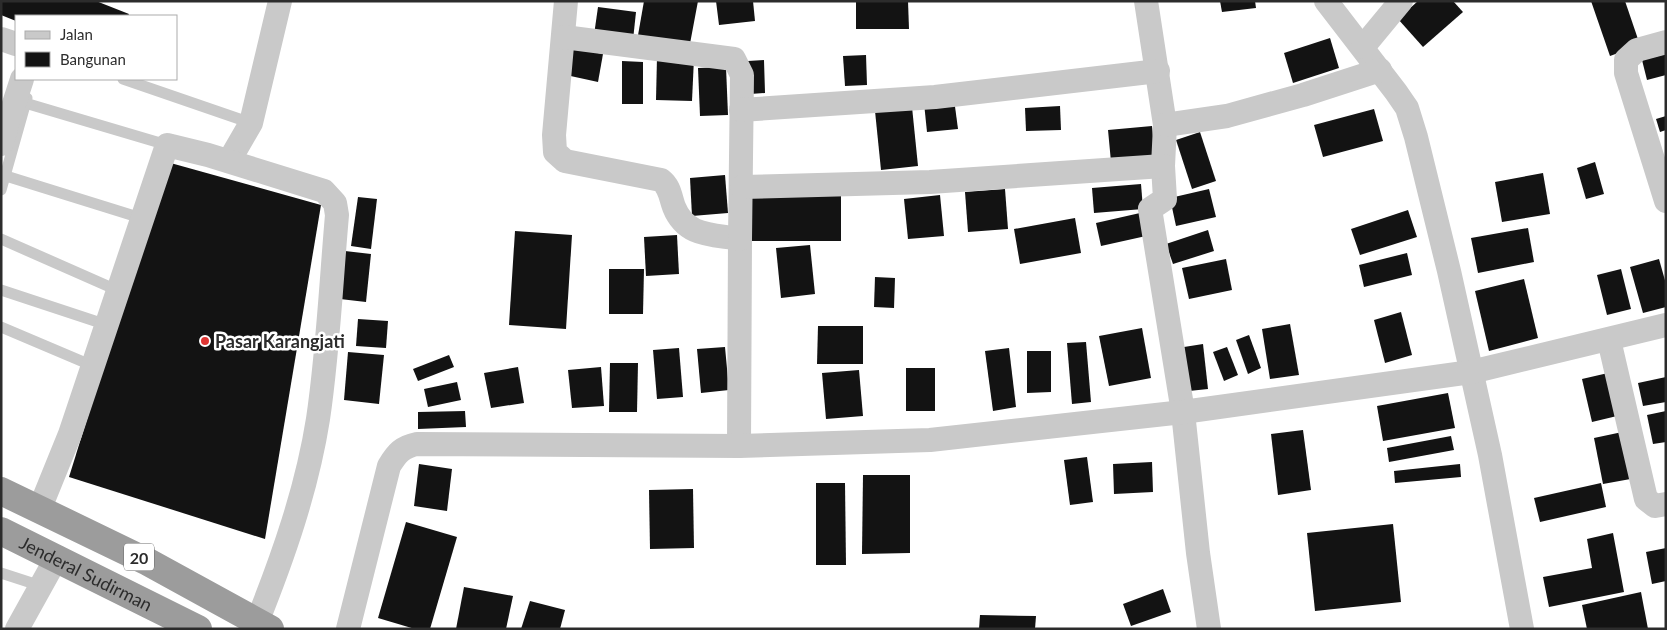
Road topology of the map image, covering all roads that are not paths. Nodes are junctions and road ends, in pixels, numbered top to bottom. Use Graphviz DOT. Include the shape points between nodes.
graph roads {
  1 [pos="280,1"];
  2 [pos="566,1"];
  3 [pos="1146,1"];
  4 [pos="1326,1"];
  5 [pos="1401,1"];
  6 [pos="564,36"];
  7 [pos="1,39"];
  8 [pos="1666,42"];
  9 [pos="15,44"];
  10 [pos="1362,47"];
  11 [pos="1380,70"];
  12 [pos="1158,71"];
  13 [pos="31,80"];
  14 [pos="126,80"];
  15 [pos="21,94"];
  16 [pos="741,110"];
  17 [pos="251,123"];
  18 [pos="1166,125"];
  19 [pos="1,144"];
  20 [pos="166,145"];
  21 [pos="229,161"];
  22 [pos="1163,166"];
  23 [pos="6,176"];
  24 [pos="742,187"];
  25 [pos="1,190"];
  26 [pos="1666,201"];
  27 [pos="141,218"];
  28 [pos="740,239"];
  29 [pos="1,240"];
  30 [pos="1,290"];
  31 [pos="119,291"];
  32 [pos="107,325"];
  33 [pos="1666,325"];
  34 [pos="1,327"];
  35 [pos="1609,340"];
  36 [pos="93,366"];
  37 [pos="1470,372"];
  38 [pos="1183,412"];
  39 [pos="738,446"];
  40 [pos="1,491"];
  41 [pos="1666,504"];
  42 [pos="40,508"];
  43 [pos="1,531"];
  44 [pos="57,557"];
  45 [pos="1,574"];
  46 [pos="41,586"];
  47 [pos="263,626"];
  48 [pos="17,629"];
  49 [pos="198,629"];
  50 [pos="348,629"];
  51 [pos="1209,629"];
  52 [pos="1522,629"];
  1 -- 17 [label="street"];
  2 -- 6 [label="street"];
  3 -- 12 [label="street"];
  4 -- 10 [label="street"];
  5 -- 10 [label="street"];
  6 -- 16 [label="street" via="731,57 742,75"];
  6 -- 28 [label="street" via="554,135 558,156 574,163 661,180 668,186 678,216 686,226 702,233"];
  7 -- 9 [label="street"];
  8 -- 26 [label="street" via="1637,50 1626,60 1626,73"];
  10 -- 11 [label="street"];
  11 -- 18 [label="street" via="1227,116"];
  11 -- 37 [label="street" via="1407,108 1416,137"];
  12 -- 16 [label="street" via="935,97"];
  12 -- 18 [label="street"];
  13 -- 15 [label="lane"];
  14 -- 17 [label="lane"];
  15 -- 19 [label="street"];
  15 -- 20 [label="lane"];
  15 -- 23 [label="lane"];
  16 -- 24 [label="street"];
  17 -- 21 [label="street"];
  18 -- 22 [label="street"];
  20 -- 21 [label="street"];
  20 -- 27 [label="street"];
  21 -- 47 [label="street" via="324,191 334,204 337,215 324,377 311,457"];
  22 -- 24 [label="street" via="930,182"];
  22 -- 38 [label="street" via="1165,199 1150,209"];
  23 -- 25 [label="lane"];
  23 -- 27 [label="lane"];
  24 -- 28 [label="street"];
  27 -- 31 [label="street"];
  28 -- 39 [label="street"];
  29 -- 31 [label="lane"];
  30 -- 32 [label="lane"];
  31 -- 32 [label="street"];
  32 -- 36 [label="street"];
  33 -- 35 [label="street"];
  34 -- 36 [label="lane"];
  35 -- 37 [label="street"];
  35 -- 41 [label="street" via="1646,499 1655,506"];
  36 -- 42 [label="street"];
  37 -- 38 [label="street"];
  37 -- 52 [label="street" via="1500,500"];
  38 -- 39 [label="street" via="930,440"];
  38 -- 51 [label="street"];
  39 -- 50 [label="street" via="406,446 389,466"];
  40 -- 42 [label="highway, Jenderal Sudirman / 20"];
  42 -- 47 [label="highway, Jenderal Sudirman / 20" via="148,562"];
  43 -- 44 [label="highway, Jenderal Sudirman / 20"];
  44 -- 46 [label="street"];
  44 -- 49 [label="highway, Jenderal Sudirman / 20"];
  45 -- 46 [label="lane"];
  46 -- 48 [label="street"];
}
